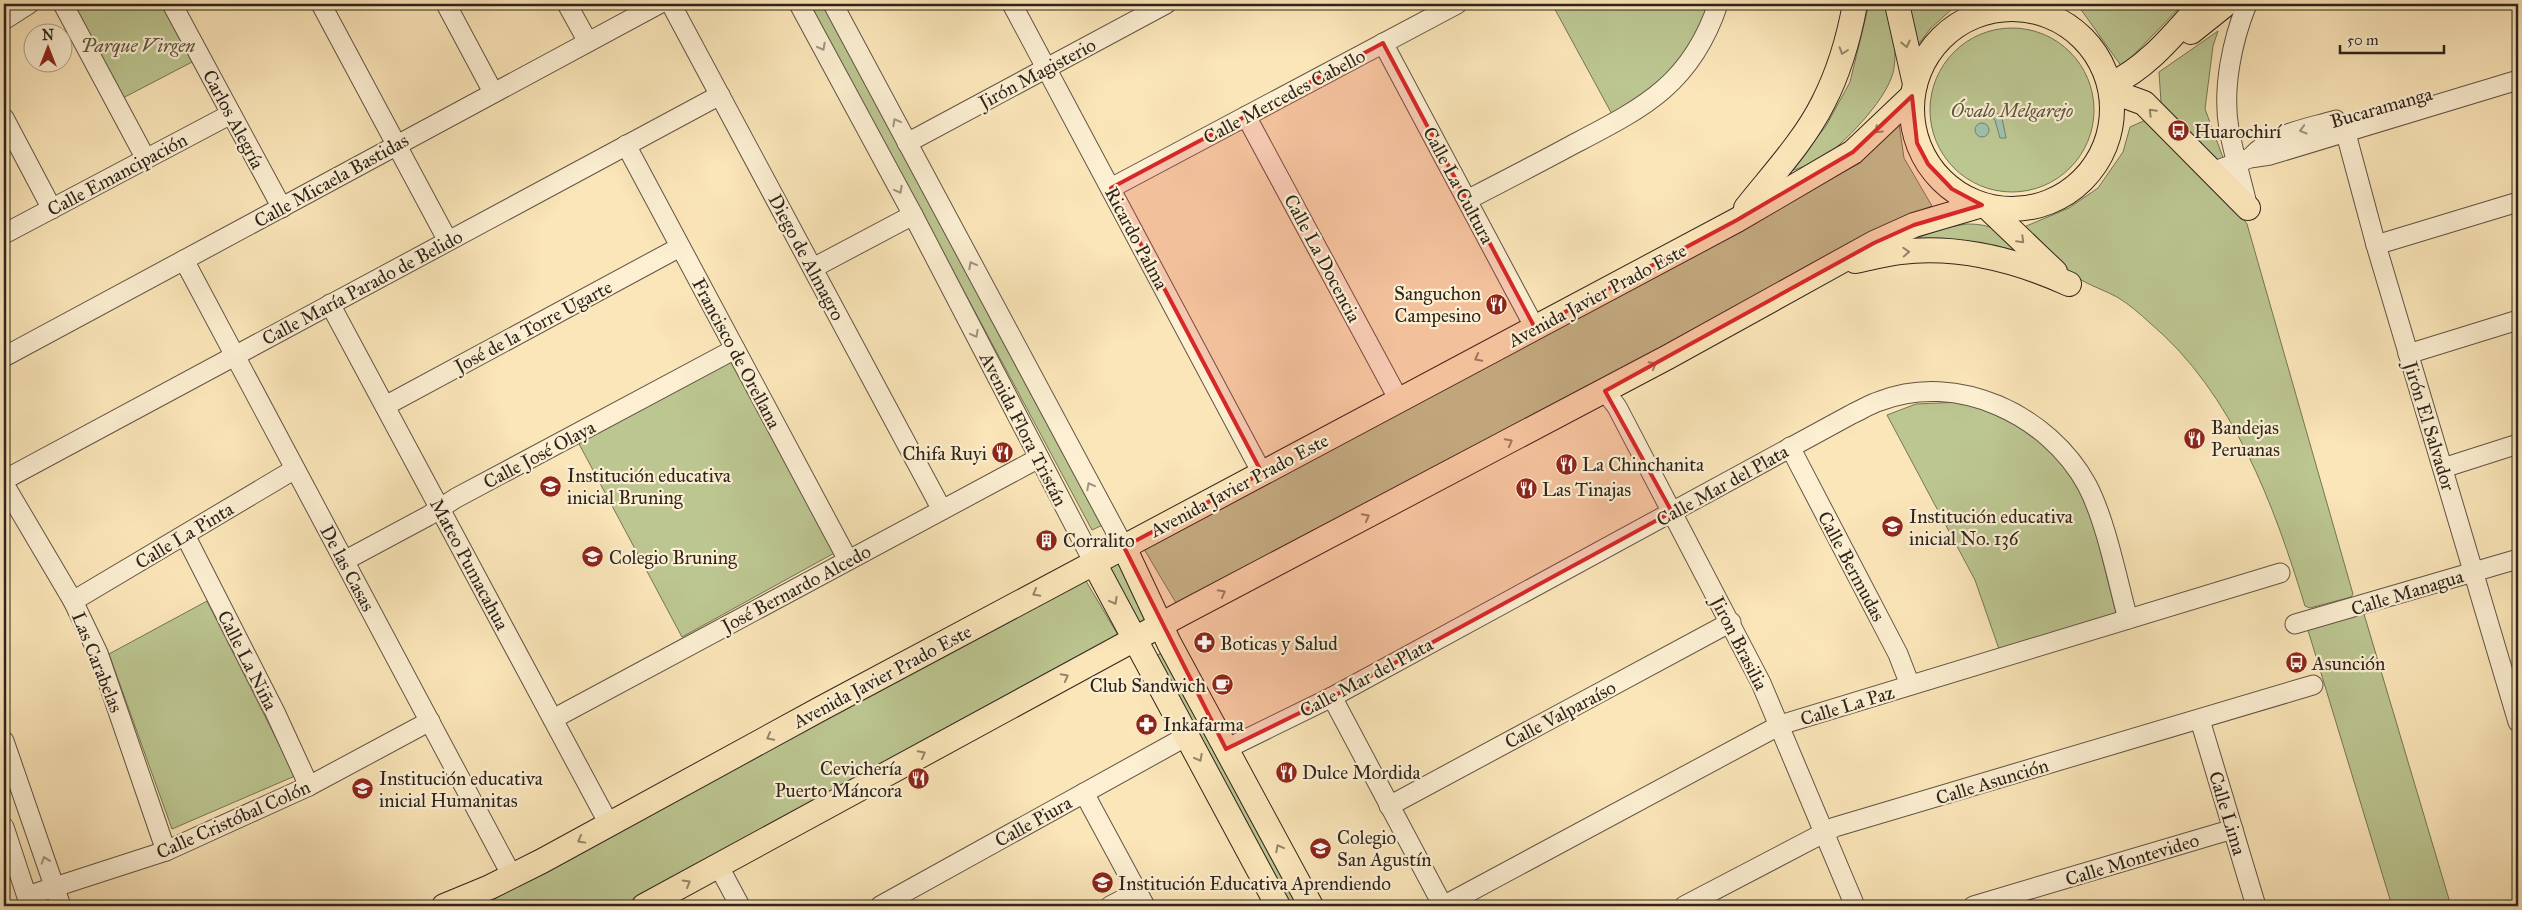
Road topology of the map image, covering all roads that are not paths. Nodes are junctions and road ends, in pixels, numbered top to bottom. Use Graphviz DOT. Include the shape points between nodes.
graph roads {
  1 [pos="29,4"];
  2 [pos="63,4"];
  3 [pos="172,4"];
  4 [pos="321,4"];
  5 [pos="446,4"];
  6 [pos="567,4"];
  7 [pos="659,4"];
  8 [pos="671,4"];
  9 [pos="799,4"];
  10 [pos="833,4"];
  11 [pos="1012,4"];
  12 [pos="1166,4"];
  13 [pos="1457,4"];
  14 [pos="1718,4"];
  15 [pos="1855,4"];
  16 [pos="1897,4"];
  17 [pos="2201,4"];
  18 [pos="2226,4"];
  19 [pos="2247,4"];
  20 [pos="2056,11"];
  21 [pos="4,20"];
  22 [pos="588,42"];
  23 [pos="1384,43"];
  24 [pos="2161,49"];
  25 [pos="2518,67"];
  26 [pos="1047,68"];
  27 [pos="2518,80"];
  28 [pos="2110,88"];
  29 [pos="1914,90"];
  30 [pos="494,92"];
  31 [pos="720,95"];
  32 [pos="231,114"];
  33 [pos="1246,116"];
  34 [pos="4,118"];
  35 [pos="2345,130"];
  36 [pos="907,142"];
  37 [pos="396,145"];
  38 [pos="626,145"];
  39 [pos="146,159"];
  40 [pos="2243,160"];
  41 [pos="2212,172"];
  42 [pos="1111,188"];
  43 [pos="1467,200"];
  44 [pos="2518,202"];
  45 [pos="1984,205"];
  46 [pos="282,208"];
  47 [pos="2248,208"];
  48 [pos="52,209"];
  49 [pos="913,215"];
  50 [pos="1737,220"];
  51 [pos="4,234"];
  52 [pos="448,241"];
  53 [pos="2376,245"];
  54 [pos="680,247"];
  55 [pos="184,260"];
  56 [pos="813,268"];
  57 [pos="1809,280"];
  58 [pos="330,304"];
  59 [pos="2518,320"];
  60 [pos="1535,328"];
  61 [pos="735,349"];
  62 [pos="2408,354"];
  63 [pos="235,356"];
  64 [pos="4,357"];
  65 [pos="1605,391"];
  66 [pos="1399,400"];
  67 [pos="385,406"];
  68 [pos="2518,444"];
  69 [pos="1790,447"];
  70 [pos="1039,458"];
  71 [pos="2443,468"];
  72 [pos="296,469"];
  73 [pos="1262,473"];
  74 [pos="4,480"];
  75 [pos="4,484"];
  76 [pos="440,509"];
  77 [pos="942,510"];
  78 [pos="1672,512"];
  79 [pos="185,534"];
  80 [pos="1124,547"];
  81 [pos="2518,559"];
  82 [pos="848,560"];
  83 [pos="344,561"];
  84 [pos="1094,563"];
  85 [pos="2474,572"];
  86 [pos="2280,573"];
  87 [pos="73,601"];
  88 [pos="2128,619"];
  89 [pos="1731,622"];
  90 [pos="2295,624"];
  91 [pos="1161,625"];
  92 [pos="1135,640"];
  93 [pos="2511,677"];
  94 [pos="1910,685"];
  95 [pos="2313,685"];
  96 [pos="1332,697"];
  97 [pos="553,719"];
  98 [pos="2200,720"];
  99 [pos="430,721"];
  100 [pos="2518,722"];
  101 [pos="1780,725"];
  102 [pos="1187,736"];
  103 [pos="4,741"];
  104 [pos="1226,749"];
  105 [pos="309,786"];
  106 [pos="1084,793"];
  107 [pos="1389,806"];
  108 [pos="609,824"];
  109 [pos="4,827"];
  110 [pos="2233,828"];
  111 [pos="1824,832"];
  112 [pos="166,851"];
  113 [pos="718,865"];
  114 [pos="512,876"];
  115 [pos="55,887"];
  116 [pos="1141,899"];
  117 [pos="29,901"];
  118 [pos="61,906"];
  119 [pos="444,906"];
  120 [pos="644,906"];
  121 [pos="740,906"];
  122 [pos="880,906"];
  123 [pos="1110,906"];
  124 [pos="1278,906"];
  125 [pos="1311,906"];
  126 [pos="1443,906"];
  127 [pos="1684,906"];
  128 [pos="1855,906"];
  129 [pos="1973,906"];
  130 [pos="2256,906"];
  1 -- 21 [label="street"];
  2 -- 39 [label="street"];
  3 -- 32 [label="street, Carlos Alegría"];
  4 -- 37 [label="street"];
  5 -- 30 [label="street"];
  6 -- 22 [label="street"];
  7 -- 22 [label="street, Calle Micaela Bastidas"];
  8 -- 31 [label="street, Diego de Almagro"];
  9 -- 49 [label="street, Avenida Flora Tristán, one-way"];
  36 -- 10 [label="street, Avenida Flora Tristán, one-way"];
  11 -- 26 [label="street, Ricardo Palma"];
  12 -- 26 [label="street, Jirón Magisterio"];
  13 -- 23 [label="street, Calle Mercedes Cabello"];
  14 -- 43 [label="street" via="1694,56 1653,100 1625,118"];
  15 -- 50 [label="main road, one-way" via="1843,52 1823,103"];
  16 -- 29 [label="main road, one-way"];
  17 -- 24 [label="main road"];
  18 -- 24 [label="main road" via="2192,32"];
  19 -- 40 [label="street" via="2232,57 2228,85 2229,127"];
  20 -- 28 [label="main road" via="2089,45"];
  20 -- 29 [label="main road" via="2000,10 1955,27 1923,62"];
  22 -- 30 [label="street, Calle Micaela Bastidas"];
  23 -- 33 [label="street, Calle Mercedes Cabello"];
  23 -- 43 [label="street, Calle La Cultura"];
  24 -- 28 [label="main road"];
  25 -- 40 [label="street, Bucaramanga, one-way" via="2276,137"];
  26 -- 36 [label="street, Jirón Magisterio"];
  26 -- 42 [label="street, Ricardo Palma"];
  27 -- 35 [label="street, Bucaramanga"];
  41 -- 28 [label="main road, one-way" via="2144,103"];
  28 -- 45 [label="main road" via="2112,116 2107,141 2096,163 2080,182 2060,197 2036,206 2011,209"];
  29 -- 45 [label="main road" via="1912,120 1917,143 1928,164 1952,189"];
  29 -- 50 [label="main road, Avenida Javier Prado Este, one-way" via="1853,152"];
  30 -- 37 [label="street, Calle Micaela Bastidas"];
  31 -- 38 [label="street, Calle María Parado de Belido"];
  31 -- 56 [label="street, Diego de Almagro"];
  32 -- 39 [label="street, Calle Emancipación"];
  32 -- 46 [label="street, Carlos Alegría"];
  33 -- 42 [label="street, Calle Mercedes Cabello"];
  33 -- 66 [label="street, Calle La Docencia"];
  34 -- 48 [label="street"];
  35 -- 40 [label="street, Bucaramanga" via="2270,155"];
  35 -- 53 [label="street, Jirón El Salvador"];
  80 -- 36 [label="street, Avenida Flora Tristán, one-way"];
  37 -- 46 [label="street, Calle Micaela Bastidas"];
  37 -- 52 [label="street"];
  38 -- 52 [label="street, Calle María Parado de Belido"];
  38 -- 54 [label="street, Francisco de Orellana"];
  39 -- 48 [label="street, Calle Emancipación"];
  40 -- 41 [label="street, Bucaramanga"];
  40 -- 47 [label="street"];
  41 -- 47 [label="main road"];
  42 -- 73 [label="street, Ricardo Palma"];
  43 -- 60 [label="street, Calle La Cultura"];
  44 -- 53 [label="street"];
  45 -- 57 [label="main road" via="1893,234"];
  45 -- 57 [label="main road" via="2069,284 2006,260 1955,251 1901,252 1849,262"];
  46 -- 55 [label="street, Calle Micaela Bastidas"];
  48 -- 51 [label="street, Calle Emancipación"];
  49 -- 56 [label="street"];
  49 -- 70 [label="street, Avenida Flora Tristán, one-way"];
  50 -- 60 [label="main road, Avenida Javier Prado Este"];
  52 -- 58 [label="street, Calle María Parado de Belido"];
  53 -- 62 [label="street, Jirón El Salvador"];
  54 -- 61 [label="street, Francisco de Orellana"];
  54 -- 67 [label="street, José de la Torre Ugarte"];
  55 -- 63 [label="street, De las Casas"];
  55 -- 64 [label="street, Calle Micaela Bastidas"];
  56 -- 77 [label="street, Diego de Almagro"];
  65 -- 57 [label="main road, one-way"];
  58 -- 63 [label="street, Calle María Parado de Belido"];
  58 -- 67 [label="street, Mateo Pumacahua"];
  59 -- 62 [label="street"];
  60 -- 66 [label="main road, Avenida Javier Prado Este, one-way"];
  61 -- 76 [label="street, Calle José Olaya"];
  61 -- 82 [label="street, Francisco de Orellana"];
  62 -- 71 [label="street, Jirón El Salvador"];
  63 -- 72 [label="street, De las Casas"];
  63 -- 74 [label="street, Calle María Parado de Belido"];
  65 -- 78 [label="street, Jiron Brasilia" via="1617,407"];
  91 -- 65 [label="main road, one-way"];
  66 -- 73 [label="main road, Avenida Javier Prado Este"];
  67 -- 76 [label="street, Mateo Pumacahua"];
  68 -- 71 [label="street"];
  69 -- 78 [label="street, Calle Mar del Plata"];
  69 -- 88 [label="street, Calle Mar del Plata" via="1880,401 1907,395 1956,394 2010,410 2051,438 2087,486"];
  69 -- 94 [label="street, Calle Bermudas" via="1898,654"];
  70 -- 77 [label="street, José Bernardo Alcedo"];
  70 -- 84 [label="street, Avenida Flora Tristán"];
  71 -- 85 [label="street, Jirón El Salvador"];
  72 -- 79 [label="street, Calle La Pinta"];
  72 -- 83 [label="street, De las Casas"];
  73 -- 80 [label="main road, Avenida Javier Prado Este"];
  75 -- 87 [label="street, Las Carabelas"];
  76 -- 83 [label="street, Calle José Olaya"];
  76 -- 97 [label="street, Mateo Pumacahua"];
  77 -- 82 [label="street, José Bernardo Alcedo"];
  78 -- 89 [label="street, Jiron Brasilia"];
  78 -- 96 [label="street, Calle Mar del Plata"];
  79 -- 87 [label="street, Calle La Pinta"];
  79 -- 105 [label="street, Calle La Niña"];
  80 -- 84 [label="main road, Avenida Javier Prado Este"];
  80 -- 91 [label="main road, Avenida Flora Tristán"];
  81 -- 85 [label="street, Calle Managua"];
  82 -- 97 [label="street, José Bernardo Alcedo"];
  83 -- 99 [label="street, De las Casas"];
  84 -- 92 [label="main road, Avenida Flora Tristán, one-way"];
  84 -- 108 [label="main road, Avenida Javier Prado Este, one-way"];
  85 -- 90 [label="street, Calle Managua"];
  85 -- 93 [label="street, Jirón El Salvador"];
  86 -- 88 [label="street, Calle La Paz"];
  87 -- 112 [label="street, Las Carabelas" via="98,653"];
  88 -- 94 [label="street, Calle La Paz"];
  89 -- 101 [label="street, Jiron Brasilia"];
  89 -- 107 [label="street, Calle Valparaíso"];
  91 -- 92 [label="main road"];
  91 -- 104 [label="main road, Avenida Flora Tristán"];
  92 -- 102 [label="main road, Avenida Flora Tristán"];
  113 -- 92 [label="main road, one-way"];
  93 -- 100 [label="street, Jirón El Salvador"];
  94 -- 101 [label="street, Calle La Paz"];
  95 -- 98 [label="street, Calle Asunción"];
  96 -- 104 [label="street, Calle Mar del Plata"];
  96 -- 107 [label="street"];
  97 -- 108 [label="street, Mateo Pumacahua"];
  98 -- 110 [label="street, Calle Lima"];
  98 -- 111 [label="street, Calle Asunción"];
  99 -- 105 [label="street, Calle Cristóbal Colón"];
  99 -- 114 [label="street, De las Casas"];
  101 -- 111 [label="street, Jiron Brasilia"];
  101 -- 126 [label="street, Calle La Paz"];
  102 -- 106 [label="street, Calle Piura"];
  102 -- 124 [label="main road, Avenida Flora Tristán, one-way"];
  115 -- 103 [label="street, one-way"];
  125 -- 104 [label="main road, Avenida Flora Tristán, one-way"];
  105 -- 112 [label="street, Calle Cristóbal Colón"];
  106 -- 116 [label="street"];
  106 -- 122 [label="street, Calle Piura"];
  107 -- 126 [label="street"];
  108 -- 114 [label="main road, Avenida Javier Prado Este, one-way"];
  109 -- 117 [label="street"];
  110 -- 129 [label="street, Calle Montevideo"];
  110 -- 130 [label="street, Calle Lima"];
  111 -- 127 [label="street, Calle Asunción"];
  111 -- 128 [label="street, Jiron Brasilia"];
  112 -- 115 [label="street, Calle Cristóbal Colón"];
  120 -- 113 [label="main road, one-way"];
  113 -- 121 [label="street"];
  114 -- 119 [label="main road, Avenida Javier Prado Este"];
  115 -- 117 [label="street, Calle Cristóbal Colón"];
  115 -- 118 [label="street"];
  116 -- 123 [label="street"];
}
